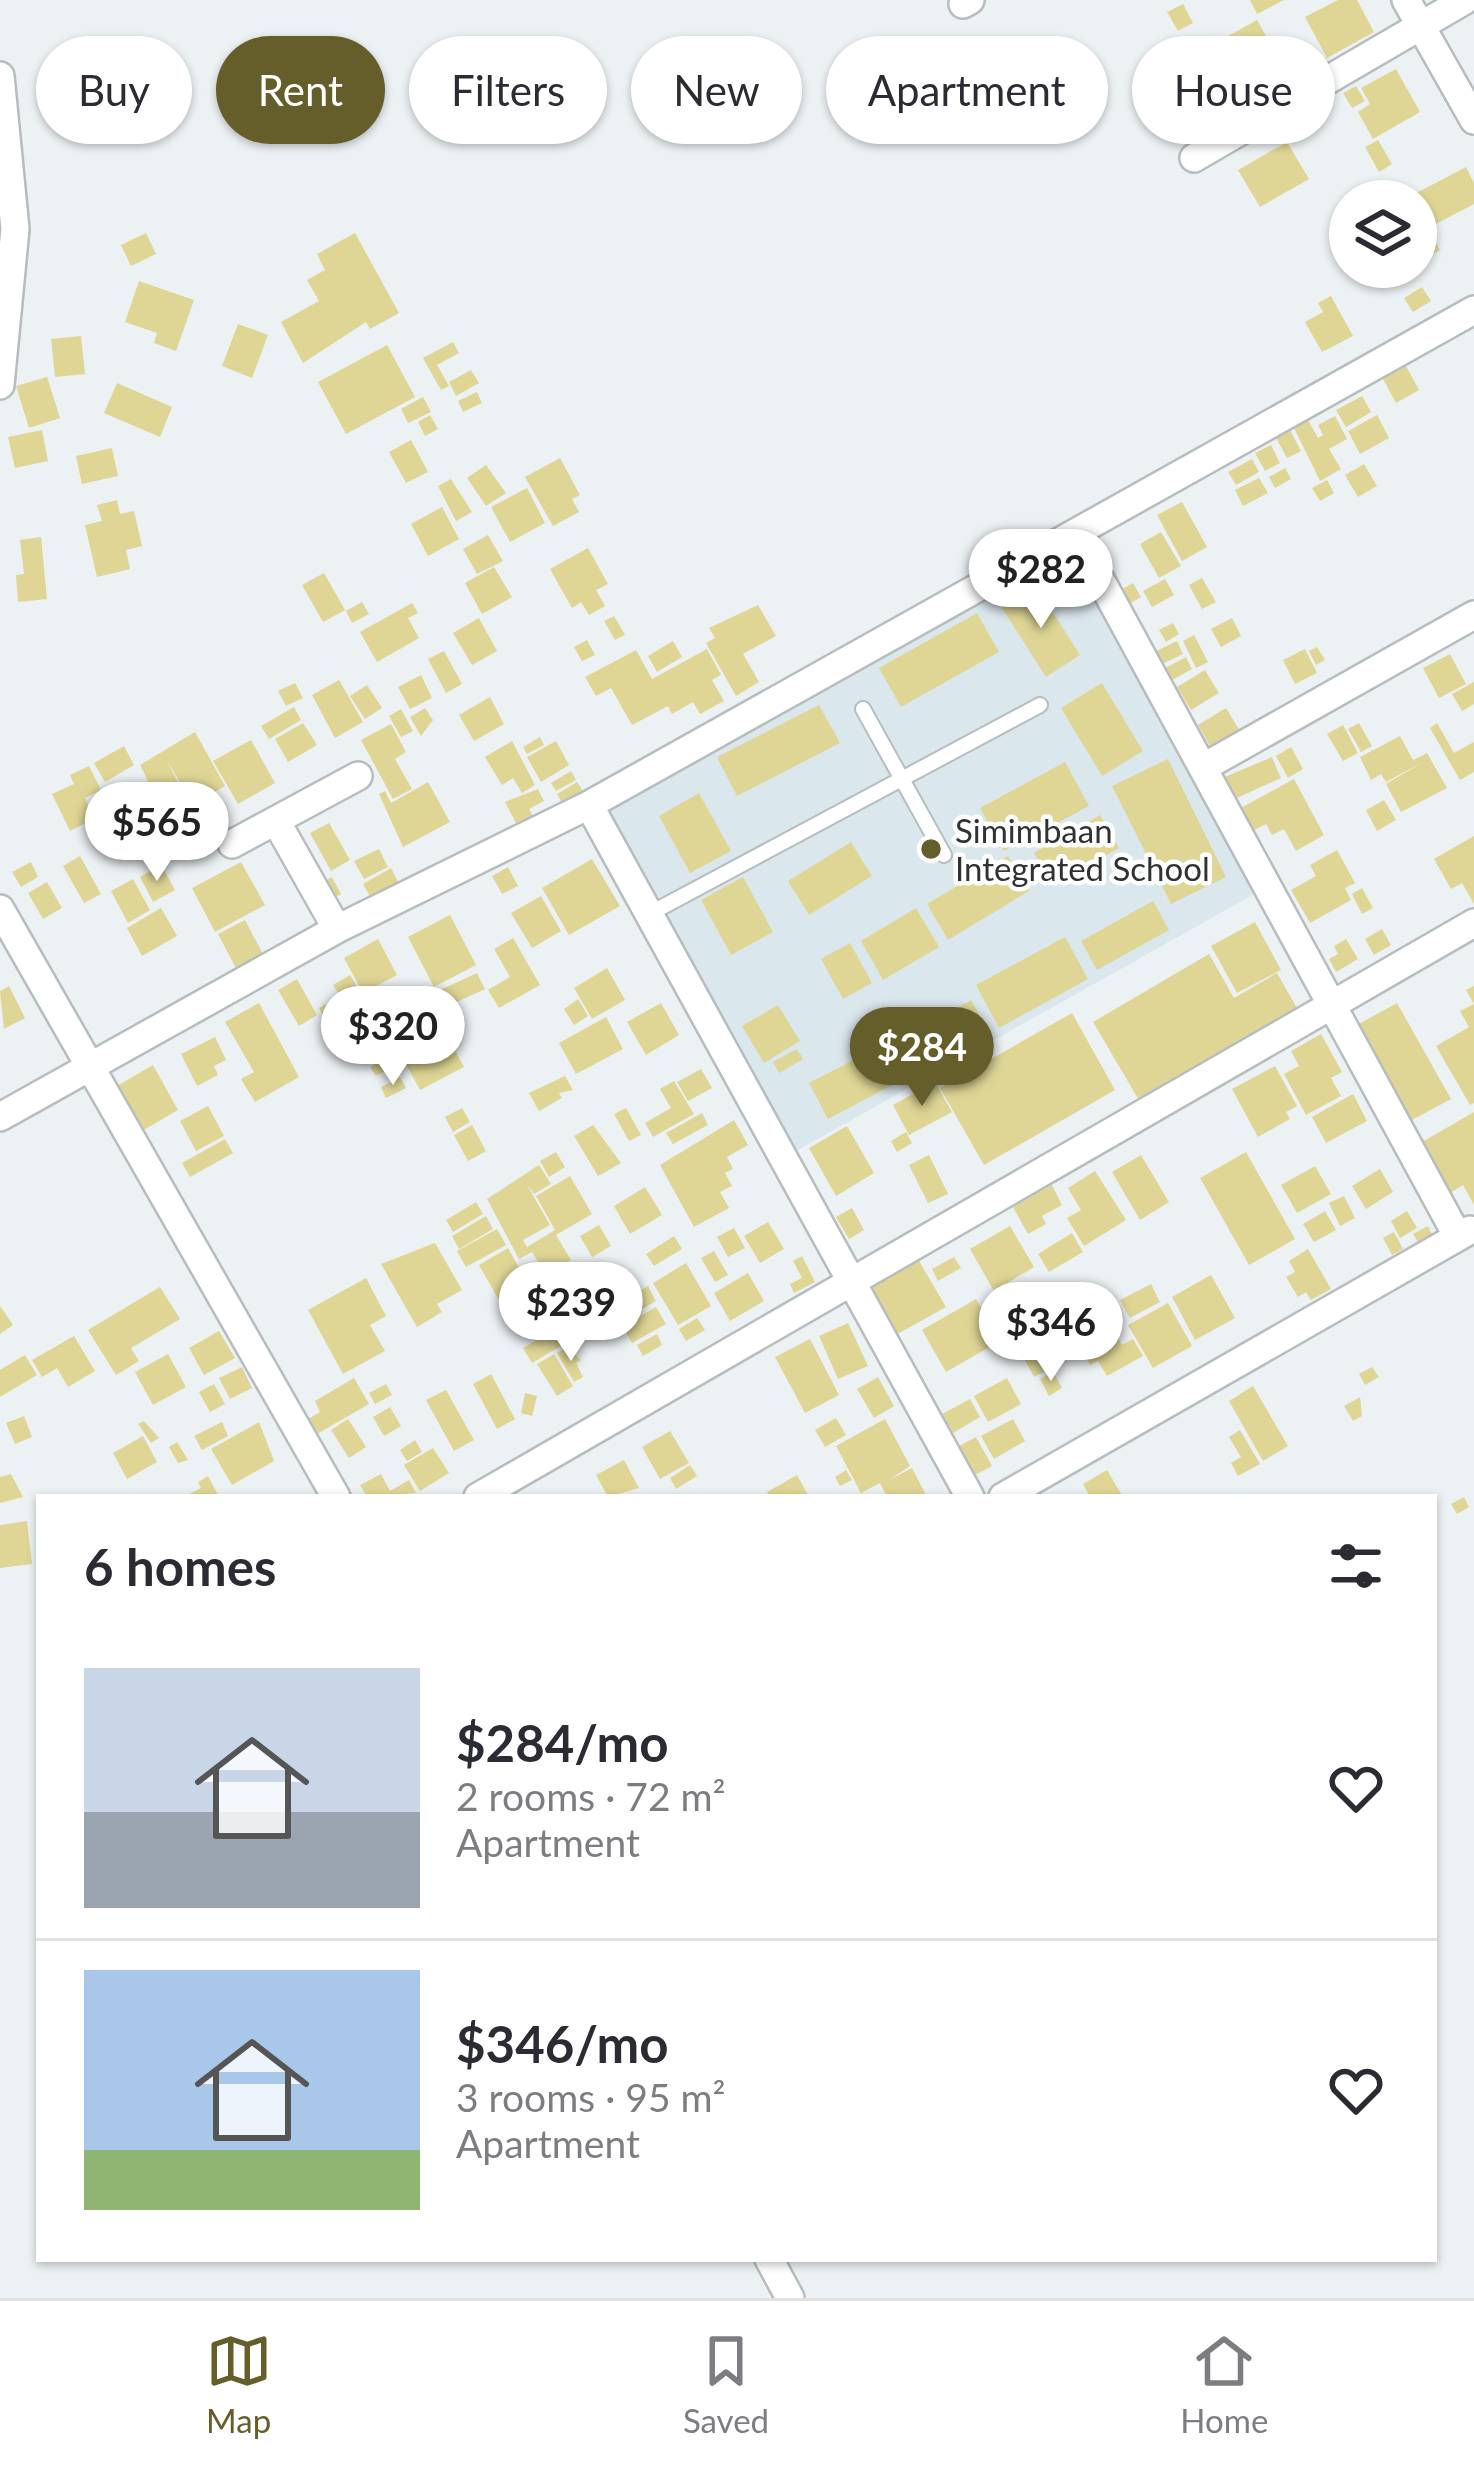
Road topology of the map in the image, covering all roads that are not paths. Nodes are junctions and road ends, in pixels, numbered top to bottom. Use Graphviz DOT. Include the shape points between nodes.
graph roads {
  1 [pos="1465,0"];
  2 [pos="1413,12"];
  3 [pos="0,76"];
  4 [pos="1474,120"];
  5 [pos="1194,158"];
  6 [pos="1474,310"];
  7 [pos="0,385"];
  8 [pos="1076,535"];
  9 [pos="1474,615"];
  10 [pos="1040,705"];
  11 [pos="863,709"];
  12 [pos="1204,767"];
  13 [pos="358,776"];
  14 [pos="902,779"];
  15 [pos="589,805"];
  16 [pos="276,820"];
  17 [pos="232,844"];
  18 [pos="944,855"];
  19 [pos="0,909"];
  20 [pos="651,914"];
  21 [pos="1474,923"];
  22 [pos="337,929"];
  23 [pos="1331,1003"];
  24 [pos="92,1066"];
  25 [pos="0,1117"];
  26 [pos="1466,1232"];
  27 [pos="851,1282"];
  28 [pos="334,1494"];
  29 [pos="483,1494"];
  30 [pos="968,1494"];
  31 [pos="1008,1494"];
  32 [pos="771,2262"];
  33 [pos="790,2298"];
  1 -- 2 [label="street"];
  2 -- 4 [label="street"];
  2 -- 5 [label="street"];
  3 -- 7 [label="street" via="15,229"];
  6 -- 8 [label="street"];
  8 -- 12 [label="street"];
  8 -- 15 [label="street"];
  9 -- 12 [label="street"];
  10 -- 14 [label="lane"];
  11 -- 14 [label="lane"];
  12 -- 23 [label="street"];
  13 -- 16 [label="street"];
  14 -- 18 [label="lane"];
  14 -- 20 [label="lane"];
  15 -- 20 [label="street"];
  15 -- 22 [label="street"];
  16 -- 17 [label="street"];
  16 -- 22 [label="street"];
  19 -- 24 [label="street"];
  20 -- 27 [label="street"];
  21 -- 23 [label="street"];
  22 -- 24 [label="street"];
  23 -- 26 [label="street"];
  23 -- 27 [label="street"];
  24 -- 25 [label="street"];
  24 -- 28 [label="street"];
  26 -- 31 [label="street"];
  27 -- 29 [label="street"];
  27 -- 30 [label="street"];
  32 -- 33 [label="street"];
}
